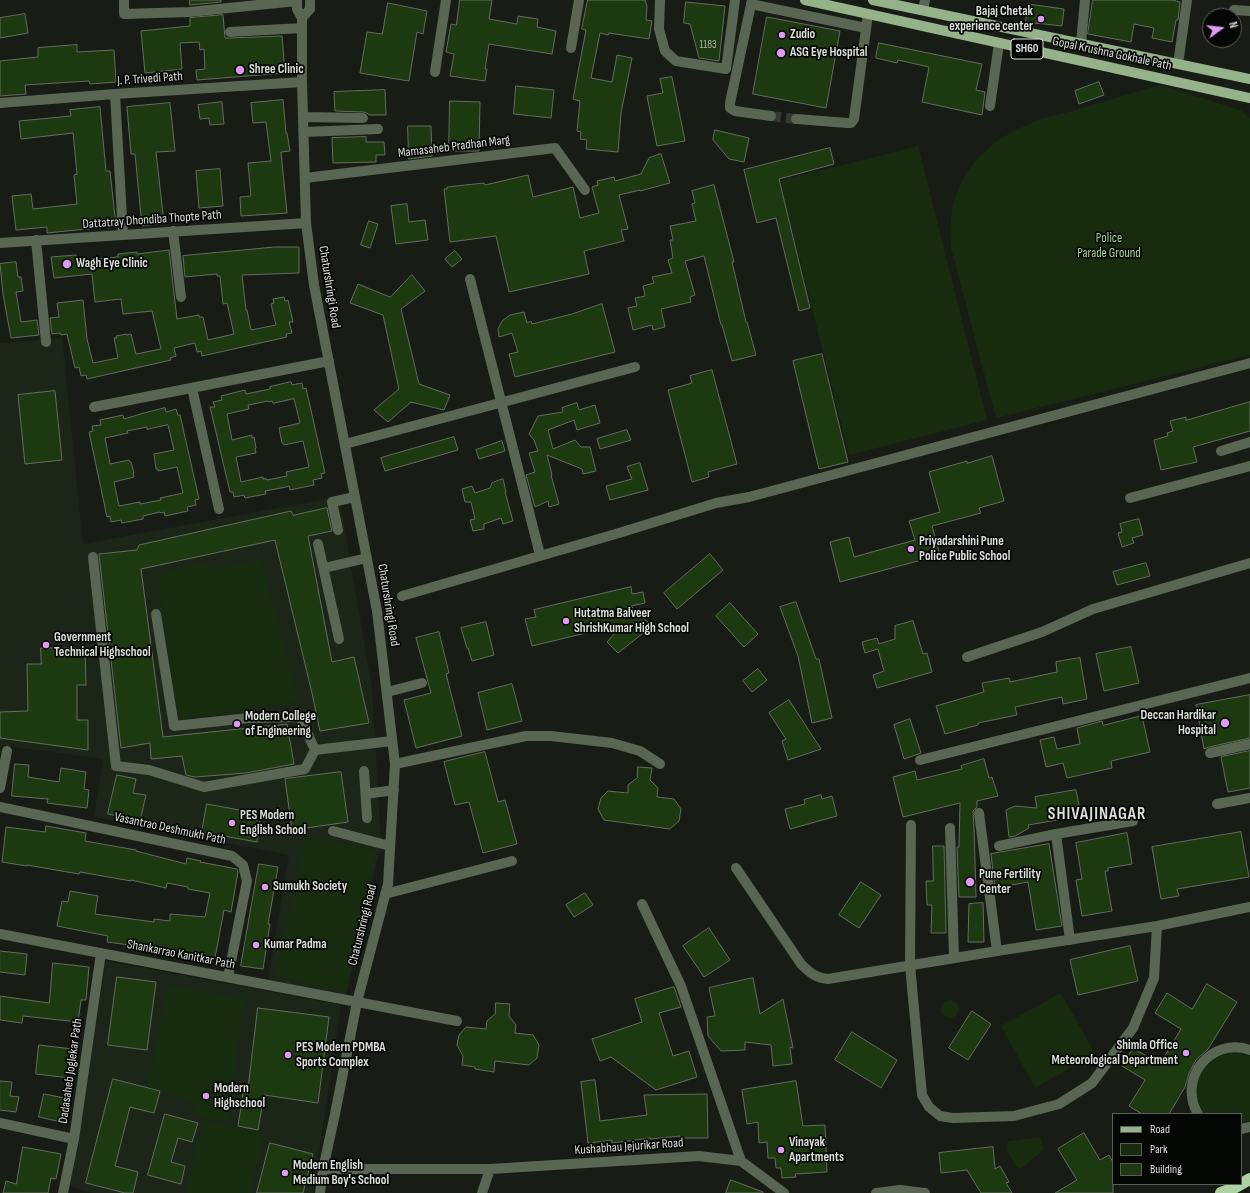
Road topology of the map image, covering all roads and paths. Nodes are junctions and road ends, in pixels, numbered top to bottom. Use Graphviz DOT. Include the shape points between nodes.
graph roads {
  1 [pos="124,0"];
  2 [pos="310,0"];
  3 [pos="446,0"];
  4 [pos="580,0"];
  5 [pos="660,0"];
  6 [pos="735,0"];
  7 [pos="805,0"];
  8 [pos="873,0"];
  9 [pos="1085,0"];
  10 [pos="1187,0"];
  11 [pos="297,1"];
  12 [pos="752,2"];
  13 [pos="924,5"];
  14 [pos="868,14"];
  15 [pos="302,24"];
  16 [pos="866,28"];
  17 [pos="230,32"];
  18 [pos="999,43"];
  19 [pos="1081,43"];
  20 [pos="571,48"];
  21 [pos="1178,64"];
  22 [pos="435,72"];
  23 [pos="1250,79"];
  24 [pos="302,82"];
  25 [pos="115,94"];
  26 [pos="1250,98"];
  27 [pos="0,103"];
  28 [pos="990,106"];
  29 [pos="771,116"];
  30 [pos="303,117"];
  31 [pos="363,118"];
  32 [pos="796,119"];
  33 [pos="378,128"];
  34 [pos="304,132"];
  35 [pos="305,178"];
  36 [pos="585,190"];
  37 [pos="306,223"];
  38 [pos="173,231"];
  39 [pos="123,235"];
  40 [pos="36,240"];
  41 [pos="0,243"];
  42 [pos="470,279"];
  43 [pos="181,297"];
  44 [pos="46,342"];
  45 [pos="329,361"];
  46 [pos="1250,363"];
  47 [pos="635,367"];
  48 [pos="192,388"];
  49 [pos="502,402"];
  50 [pos="94,407"];
  51 [pos="1250,442"];
  52 [pos="345,444"];
  53 [pos="1221,452"];
  54 [pos="1250,466"];
  55 [pos="355,497"];
  56 [pos="1130,498"];
  57 [pos="219,509"];
  58 [pos="338,530"];
  59 [pos="318,544"];
  60 [pos="540,555"];
  61 [pos="93,557"];
  62 [pos="367,558"];
  63 [pos="1250,563"];
  64 [pos="324,568"];
  65 [pos="402,596"];
  66 [pos="156,614"];
  67 [pos="339,639"];
  68 [pos="967,657"];
  69 [pos="1250,678"];
  70 [pos="422,683"];
  71 [pos="387,692"];
  72 [pos="392,741"];
  73 [pos="1250,744"];
  74 [pos="315,750"];
  75 [pos="7,751"];
  76 [pos="1210,753"];
  77 [pos="920,760"];
  78 [pos="395,764"];
  79 [pos="660,764"];
  80 [pos="364,771"];
  81 [pos="0,788"];
  82 [pos="394,790"];
  83 [pos="366,794"];
  84 [pos="1250,798"];
  85 [pos="1217,804"];
  86 [pos="0,807"];
  87 [pos="979,813"];
  88 [pos="367,818"];
  89 [pos="1133,821"];
  90 [pos="911,825"];
  91 [pos="950,828"];
  92 [pos="333,831"];
  93 [pos="1056,834"];
  94 [pos="390,846"];
  95 [pos="999,846"];
  96 [pos="512,861"];
  97 [pos="736,868"];
  98 [pos="385,894"];
  99 [pos="642,904"];
  100 [pos="1250,907"];
  101 [pos="1157,926"];
  102 [pos="0,934"];
  103 [pos="1070,940"];
  104 [pos="997,951"];
  105 [pos="101,953"];
  106 [pos="954,958"];
  107 [pos="910,965"];
  108 [pos="228,977"];
  109 [pos="357,1002"];
  110 [pos="458,1021"];
  111 [pos="1250,1050"];
  112 [pos="1197,1113"];
  113 [pos="0,1123"];
  114 [pos="74,1139"];
  115 [pos="741,1161"];
  116 [pos="323,1169"];
  117 [pos="490,1169"];
  118 [pos="1238,1185"];
  119 [pos="1250,1186"];
  120 [pos="1227,1191"];
  121 [pos="63,1193"];
  122 [pos="320,1193"];
  123 [pos="482,1193"];
  124 [pos="784,1193"];
  125 [pos="876,1193"];
  126 [pos="925,1193"];
  1 -- 11 [label="street" via="124,14 189,12"];
  2 -- 15 [label="street, Chaturshringi Road" via="310,9"];
  3 -- 22 [label="street"];
  4 -- 20 [label="street"];
  5 -- 6 [label="street" via="659,29 665,51 676,60 726,69"];
  7 -- 14 [label="main road, Gopal Krushna Gokhale Path / SH60"];
  8 -- 13 [label="main road, Gopal Krushna Gokhale Path / SH60"];
  9 -- 19 [label="street"];
  10 -- 21 [label="street"];
  11 -- 15 [label="street, Chaturshringi Road"];
  12 -- 16 [label="street"];
  12 -- 29 [label="street" via="730,108"];
  13 -- 19 [label="main road, Gopal Krushna Gokhale Path / SH60"];
  14 -- 16 [label="street"];
  14 -- 18 [label="main road, Gopal Krushna Gokhale Path / SH60"];
  15 -- 17 [label="street"];
  15 -- 24 [label="street, Chaturshringi Road"];
  16 -- 32 [label="street" via="854,119 851,123"];
  18 -- 26 [label="main road, Gopal Krushna Gokhale Path / SH60"];
  18 -- 28 [label="street"];
  19 -- 21 [label="main road, Gopal Krushna Gokhale Path / SH60"];
  21 -- 23 [label="main road, Gopal Krushna Gokhale Path / SH60"];
  24 -- 25 [label="street, J. P. Trivedi Path"];
  24 -- 30 [label="street, Chaturshringi Road"];
  25 -- 27 [label="street, J. P. Trivedi Path"];
  25 -- 39 [label="street"];
  30 -- 31 [label="street"];
  30 -- 34 [label="street, Chaturshringi Road"];
  33 -- 34 [label="street"];
  34 -- 35 [label="street, Chaturshringi Road"];
  35 -- 36 [label="street, Mamasaheb Pradhan Marg" via="555,148"];
  35 -- 37 [label="street, Chaturshringi Road"];
  37 -- 38 [label="street, Dattatray Dhondiba Thopte Path"];
  37 -- 45 [label="street, Chaturshringi Road" via="314,285"];
  38 -- 39 [label="street, Dattatray Dhondiba Thopte Path"];
  38 -- 43 [label="street"];
  39 -- 40 [label="street, Dattatray Dhondiba Thopte Path"];
  40 -- 41 [label="street, Dattatray Dhondiba Thopte Path"];
  40 -- 44 [label="street"];
  42 -- 49 [label="street"];
  45 -- 48 [label="street"];
  45 -- 52 [label="street, Chaturshringi Road"];
  46 -- 60 [label="street" via="757,495 716,503"];
  47 -- 49 [label="street"];
  48 -- 50 [label="street"];
  48 -- 57 [label="street"];
  49 -- 52 [label="street"];
  49 -- 60 [label="street"];
  51 -- 53 [label="street"];
  52 -- 55 [label="street, Chaturshringi Road"];
  54 -- 56 [label="street"];
  55 -- 58 [label="street" via="332,502"];
  55 -- 62 [label="street, Chaturshringi Road"];
  59 -- 64 [label="street"];
  60 -- 65 [label="street"];
  61 -- 74 [label="street" via="116,766 149,770 204,786 305,769"];
  62 -- 64 [label="street"];
  62 -- 71 [label="street, Chaturshringi Road" via="377,611"];
  63 -- 68 [label="street" via="1093,609 1042,632"];
  64 -- 67 [label="street"];
  66 -- 74 [label="street" via="174,726 249,718 300,717"];
  69 -- 77 [label="street"];
  70 -- 71 [label="street"];
  71 -- 72 [label="street, Chaturshringi Road"];
  72 -- 74 [label="street"];
  72 -- 78 [label="street, Chaturshringi Road"];
  73 -- 76 [label="street"];
  75 -- 81 [label="street"];
  78 -- 79 [label="street" via="526,736 551,736 612,744 640,751"];
  78 -- 82 [label="street, Chaturshringi Road"];
  80 -- 83 [label="street"];
  82 -- 83 [label="street"];
  82 -- 94 [label="street, Chaturshringi Road"];
  83 -- 88 [label="street"];
  84 -- 85 [label="street"];
  86 -- 108 [label="street, Vasantrao Deshmukh Path" via="232,856 243,865 247,880"];
  87 -- 104 [label="street"];
  89 -- 93 [label="street"];
  90 -- 107 [label="street"];
  91 -- 106 [label="street"];
  92 -- 94 [label="street"];
  93 -- 95 [label="street"];
  93 -- 103 [label="street"];
  94 -- 98 [label="street, Chaturshringi Road"];
  96 -- 98 [label="street"];
  97 -- 107 [label="street" via="801,964 810,973 828,979"];
  98 -- 109 [label="street, Chaturshringi Road"];
  99 -- 115 [label="street" via="681,986"];
  100 -- 101 [label="street"];
  101 -- 103 [label="street"];
  101 -- 107 [label="street" via="1154,978 1133,1028 1092,1083 1059,1104 1014,1116 953,1118 940,1116 929,1108 922,1095"];
  102 -- 105 [label="street, Shankarrao Kanitkar Path"];
  103 -- 104 [label="street"];
  104 -- 106 [label="street"];
  105 -- 108 [label="street, Shankarrao Kanitkar Path"];
  105 -- 114 [label="street, Dadasaheb Joglekar Path"];
  106 -- 107 [label="street"];
  108 -- 109 [label="street, Shankarrao Kanitkar Path"];
  109 -- 110 [label="street, Shankarrao Kanitkar Path"];
  109 -- 116 [label="street, Chaturshringi Road"];
  111 -- 112 [label="street" via="1236,1046 1224,1048 1204,1060 1196,1071 1192,1083 1194,1107"];
  113 -- 114 [label="street"];
  114 -- 121 [label="street, Dadasaheb Joglekar Path"];
  115 -- 117 [label="street, Kushabhau Jejurikar Road" via="699,1156"];
  115 -- 124 [label="street, Kushabhau Jejurikar Road"];
  116 -- 117 [label="street, Kushabhau Jejurikar Road"];
  116 -- 122 [label="street, Chaturshringi Road"];
  117 -- 123 [label="street"];
  118 -- 120 [label="highway"];
  119 -- 120 [label="highway"];
  125 -- 126 [label="street" via="900,1190"];
}
